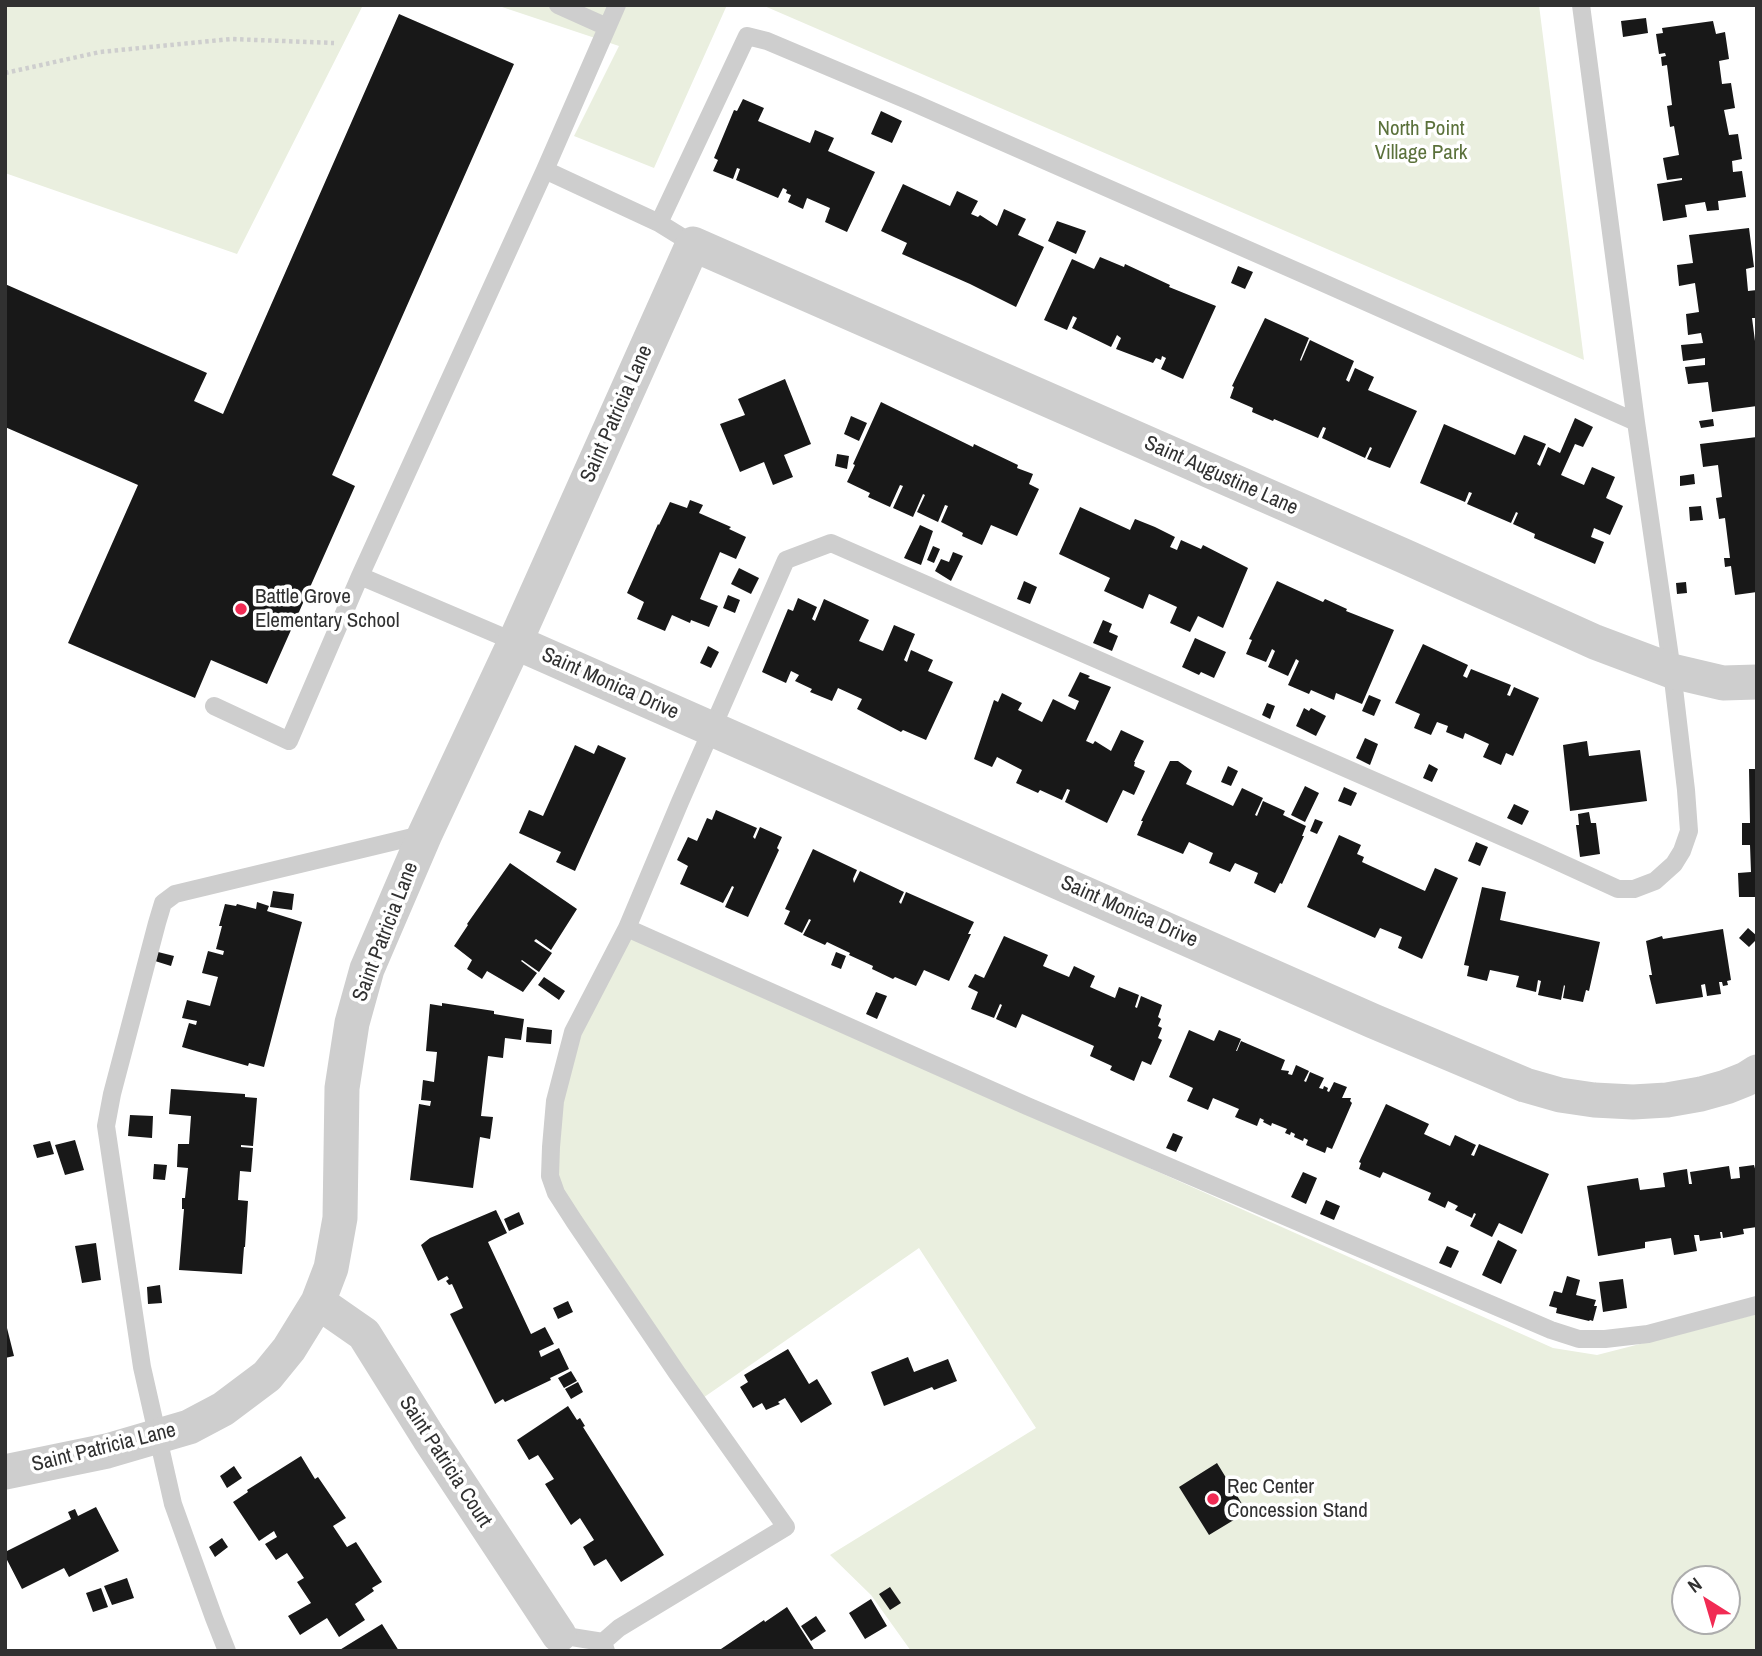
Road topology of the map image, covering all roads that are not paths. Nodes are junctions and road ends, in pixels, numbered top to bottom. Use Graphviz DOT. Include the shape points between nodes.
graph roads {
  1 [pos="558,5"];
  2 [pos="617,5"];
  3 [pos="1581,5"];
  4 [pos="607,27"];
  5 [pos="545,170"];
  6 [pos="659,223"];
  7 [pos="693,244"];
  8 [pos="1636,422"];
  9 [pos="360,576"];
  10 [pos="515,642"];
  11 [pos="1672,671"];
  12 [pos="1757,682"];
  13 [pos="214,706"];
  14 [pos="712,728"];
  15 [pos="425,834"];
  16 [pos="627,928"];
  17 [pos="1753,1083"];
  18 [pos="318,1302"];
  19 [pos="1757,1305"];
  20 [pos="158,1436"];
  21 [pos="5,1472"];
  22 [pos="559,1635"];
  23 [pos="604,1646"];
  24 [pos="227,1651"];
  1 -- 4 [label="lane"];
  2 -- 4 [label="lane"];
  3 -- 8 [label="lane"];
  4 -- 5 [label="lane"];
  5 -- 6 [label="lane"];
  5 -- 9 [label="lane"];
  6 -- 7 [label="lane"];
  6 -- 8 [label="lane" via="747,36 940,114"];
  7 -- 10 [label="street, Saint Patricia Lane"];
  7 -- 11 [label="street, Saint Augustine Lane" via="1595,642"];
  8 -- 11 [label="lane"];
  9 -- 10 [label="lane"];
  9 -- 13 [label="lane" via="289,741"];
  10 -- 14 [label="street, Saint Monica Drive"];
  10 -- 15 [label="street, Saint Patricia Lane"];
  11 -- 12 [label="street, Saint Augustine Lane" via="1723,683"];
  11 -- 14 [label="lane" via="1689,831 1674,864 1656,881 1618,890 831,543 786,560"];
  14 -- 16 [label="lane"];
  14 -- 17 [label="street, Saint Monica Drive" via="1525,1085 1560,1095 1633,1102"];
  15 -- 18 [label="street, Saint Patricia Lane" via="367,969 352,1023 342,1088 340,1218 331,1268"];
  15 -- 20 [label="lane" via="175,894 163,903 106,1126 142,1367"];
  16 -- 19 [label="lane" via="1027,1106 1551,1330 1578,1339 1648,1334"];
  16 -- 23 [label="lane" via="573,1031 555,1101 550,1176 574,1221 786,1527 619,1628"];
  18 -- 20 [label="street, Saint Patricia Lane" via="267,1376 223,1409 189,1427"];
  18 -- 22 [label="street, Saint Patricia Court" via="363,1334"];
  20 -- 21 [label="street, Saint Patricia Lane"];
  20 -- 24 [label="lane" via="173,1504"];
  22 -- 23 [label="lane"];
}
